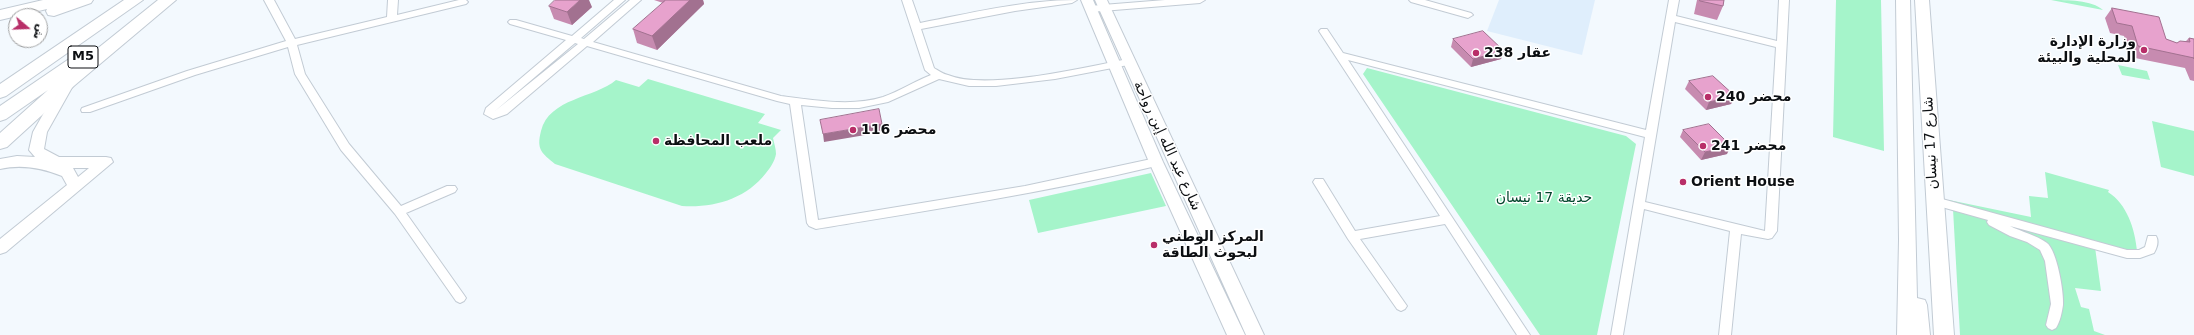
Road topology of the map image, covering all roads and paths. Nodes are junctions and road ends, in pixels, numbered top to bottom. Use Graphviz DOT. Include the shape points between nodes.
graph roads {
  1 [pos="64,0"];
  2 [pos="85,0"];
  3 [pos="135,0"];
  4 [pos="167,0"];
  5 [pos="269,0"];
  6 [pos="394,0"];
  7 [pos="620,0"];
  8 [pos="636,0"];
  9 [pos="907,0"];
  10 [pos="1072,0"];
  11 [pos="1195,0"];
  12 [pos="1414,0"];
  13 [pos="1674,0"];
  14 [pos="1784,0"];
  15 [pos="1903,0"];
  16 [pos="1922,0"];
  17 [pos="463,2"];
  18 [pos="1095,4"];
  19 [pos="48,12"];
  20 [pos="0,15"];
  21 [pos="1468,15"];
  22 [pos="1671,18"];
  23 [pos="392,20"];
  24 [pos="513,22"];
  25 [pos="916,27"];
  26 [pos="1324,31"];
  27 [pos="573,39"];
  28 [pos="584,42"];
  29 [pos="292,43"];
  30 [pos="1781,45"];
  31 [pos="1904,47"];
  32 [pos="1926,52"];
  33 [pos="1340,55"];
  34 [pos="1128,62"];
  35 [pos="1113,65"];
  36 [pos="937,76"];
  37 [pos="69,82"];
  38 [pos="0,92"];
  39 [pos="794,100"];
  40 [pos="86,110"];
  41 [pos="0,115"];
  42 [pos="1650,135"];
  43 [pos="0,143"];
  44 [pos="1156,162"];
  45 [pos="0,164"];
  46 [pos="55,164"];
  47 [pos="1319,182"];
  48 [pos="75,185"];
  49 [pos="451,189"];
  50 [pos="1935,202"];
  51 [pos="1639,204"];
  52 [pos="399,211"];
  53 [pos="1984,216"];
  54 [pos="1447,219"];
  55 [pos="1736,228"];
  56 [pos="1352,236"];
  57 [pos="2152,239"];
  58 [pos="1908,240"];
  59 [pos="0,248"];
  60 [pos="1940,287"];
  61 [pos="460,298"];
  62 [pos="1401,306"];
  63 [pos="2052,325"];
  64 [pos="1236,335"];
  65 [pos="1255,335"];
  66 [pos="1524,335"];
  67 [pos="1617,335"];
  68 [pos="1725,335"];
  69 [pos="1907,335"];
  70 [pos="1920,335"];
  71 [pos="1940,335"];
  72 [pos="1944,335"];
  1 -- 20 [label="highway"];
  2 -- 19 [label="highway"];
  3 -- 38 [label="highway"];
  4 -- 37 [label="highway"];
  4 -- 41 [label="highway, M5"];
  5 -- 29 [label="street"];
  6 -- 23 [label="street"];
  7 -- 27 [label="street"];
  8 -- 28 [label="street"];
  9 -- 25 [label="street"];
  10 -- 25 [label="street"];
  11 -- 18 [label="street"];
  12 -- 21 [label="street"];
  13 -- 22 [label="street"];
  14 -- 30 [label="street"];
  15 -- 31 [label="main road, شارع 17 نيسان"];
  16 -- 32 [label="main road, شارع 17 نيسان"];
  17 -- 23 [label="street"];
  18 -- 34 [label="street, شارع عبد الله إبن رواحة"];
  18 -- 35 [label="street, شارع عبد الله إبن رواحة"];
  22 -- 30 [label="street"];
  22 -- 42 [label="street"];
  23 -- 29 [label="street"];
  24 -- 27 [label="street"];
  25 -- 36 [label="street" via="930,70"];
  26 -- 33 [label="street"];
  27 -- 28 [label="street"];
  27 -- 28 [label="street" via="490,110 489,114 493,116 502,112"];
  28 -- 39 [label="street"];
  29 -- 40 [label="street" via="191,73"];
  29 -- 52 [label="street" via="300,74 345,148"];
  30 -- 55 [label="street" via="1771,231 1764,235"];
  31 -- 32 [label="main road"];
  31 -- 58 [label="main road, شارع 17 نيسان"];
  32 -- 50 [label="main road, شارع 17 نيسان"];
  33 -- 42 [label="street"];
  33 -- 54 [label="street"];
  34 -- 35 [label="street"];
  34 -- 65 [label="street, شارع عبد الله إبن رواحة"];
  35 -- 36 [label="street" via="1021,81 970,83"];
  35 -- 44 [label="street, شارع عبد الله إبن رواحة"];
  36 -- 39 [label="street" via="884,100 845,106"];
  37 -- 43 [label="highway"];
  37 -- 46 [label="street" via="44,123 37,141 36,150"];
  39 -- 44 [label="street" via="813,223 816,225 1025,190"];
  42 -- 51 [label="street"];
  44 -- 64 [label="street, شارع عبد الله إبن رواحة"];
  45 -- 46 [label="street" via="22,161"];
  46 -- 48 [label="street" via="68,172"];
  46 -- 48 [label="street" via="106,162"];
  47 -- 56 [label="street"];
  48 -- 59 [label="street"];
  49 -- 52 [label="street"];
  50 -- 53 [label="street"];
  50 -- 60 [label="main road, شارع 17 نيسان"];
  51 -- 55 [label="street"];
  51 -- 67 [label="street"];
  52 -- 61 [label="street"];
  53 -- 57 [label="street" via="2043,229 2127,254 2140,254 2150,250"];
  53 -- 63 [label="street" via="2044,247 2051,261 2057,304"];
  54 -- 56 [label="street"];
  54 -- 66 [label="street"];
  55 -- 68 [label="street"];
  56 -- 62 [label="street"];
  58 -- 69 [label="main road"];
  58 -- 70 [label="main road" via="1918,303"];
  60 -- 71 [label="main road"];
  60 -- 72 [label="main road"];
}
